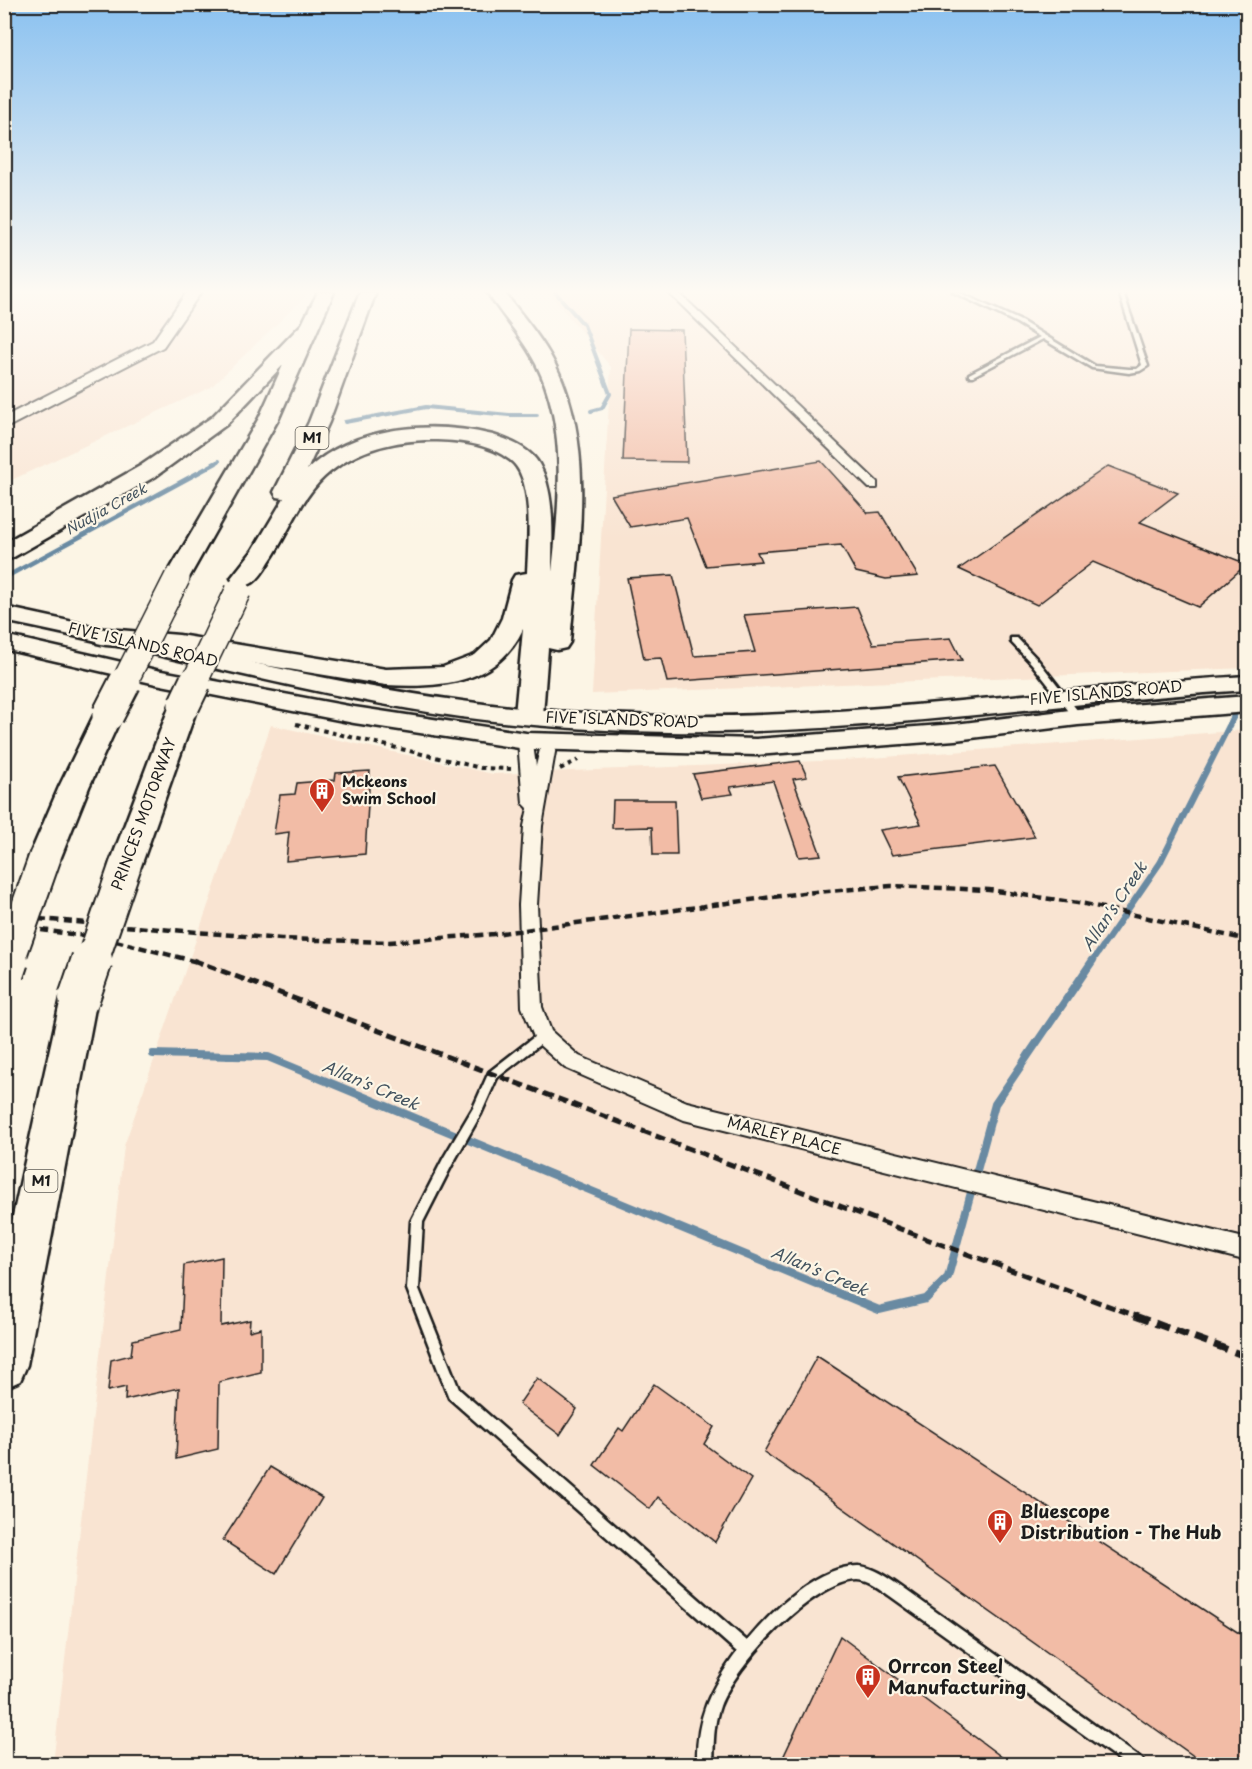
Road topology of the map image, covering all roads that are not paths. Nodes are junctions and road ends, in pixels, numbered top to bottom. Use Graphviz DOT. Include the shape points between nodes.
graph roads {
  1 [pos="99,375"];
  2 [pos="264,375"];
  3 [pos="288,375"];
  4 [pos="336,375"];
  5 [pos="551,375"];
  6 [pos="759,375"];
  7 [pos="4,424"];
  8 [pos="873,485"];
  9 [pos="539,534"];
  10 [pos="10,549"];
  11 [pos="241,585"];
  12 [pos="4,614"];
  13 [pos="4,621"];
  14 [pos="65,627"];
  15 [pos="106,637"];
  16 [pos="1014,640"];
  17 [pos="8,642"];
  18 [pos="1248,683"];
  19 [pos="1209,695"];
  20 [pos="1062,697"];
  21 [pos="1248,704"];
  22 [pos="1078,717"];
  23 [pos="539,729"];
  24 [pos="533,826"];
  25 [pos="4,972"];
  26 [pos="543,1036"];
  27 [pos="1248,1250"];
  28 [pos="4,1365"];
  29 [pos="747,1651"];
  30 [pos="705,1764"];
  31 [pos="1137,1764"];
  1 -- 7 [label="main road"];
  2 -- 10 [label="highway" via="219,421 148,471"];
  3 -- 25 [label="highway, bridge" via="269,418 177,578 108,715 45,857"];
  4 -- 11 [label="highway, PRINCES MOTORWAY / M1" via="319,422"];
  5 -- 23 [label="highway" via="563,411 570,463 567,518"];
  6 -- 8 [label="street"];
  9 -- 11 [label="highway" via="536,476 519,456 501,445 458,434 402,435 350,450 322,467 291,500 259,564"];
  9 -- 15 [label="highway" via="530,550 521,598 506,638 495,654 437,677 386,676 179,643"];
  9 -- 23 [label="highway"];
  11 -- 28 [label="highway, PRINCES MOTORWAY / M1, bridge" via="184,705 79,998"];
  12 -- 14 [label="main road, FIVE ISLANDS ROAD"];
  13 -- 14 [label="main road"];
  14 -- 15 [label="main road, FIVE ISLANDS ROAD"];
  15 -- 23 [label="main road, FIVE ISLANDS ROAD" via="338,687 462,709"];
  16 -- 20 [label="lane"];
  17 -- 23 [label="main road, FIVE ISLANDS ROAD" via="156,677 354,715"];
  18 -- 19 [label="main road, FIVE ISLANDS ROAD"];
  19 -- 20 [label="main road, FIVE ISLANDS ROAD"];
  19 -- 21 [label="main road, FIVE ISLANDS ROAD"];
  19 -- 22 [label="main road, FIVE ISLANDS ROAD"];
  20 -- 22 [label="lane"];
  20 -- 23 [label="main road, FIVE ISLANDS ROAD" via="757,722"];
  22 -- 23 [label="main road, FIVE ISLANDS ROAD" via="955,732 756,747"];
  23 -- 24 [label="street, MARLEY PLACE"];
  23 -- 24 [label="street, MARLEY PLACE"];
  24 -- 26 [label="street, MARLEY PLACE" via="528,930 532,1007"];
  26 -- 27 [label="street, MARLEY PLACE" via="572,1062 684,1111"];
  26 -- 29 [label="lane" via="493,1075 448,1161 417,1221 412,1289 454,1393"];
  29 -- 30 [label="lane" via="718,1694 705,1738"];
  29 -- 31 [label="lane" via="770,1625 813,1589 830,1579 860,1573 904,1597"];
}
